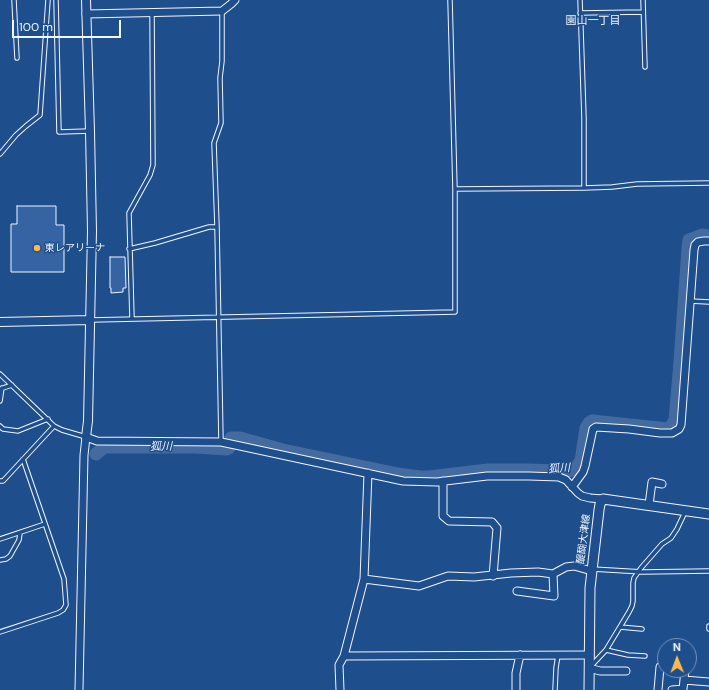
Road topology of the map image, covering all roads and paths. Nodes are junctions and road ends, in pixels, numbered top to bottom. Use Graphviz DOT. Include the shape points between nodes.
graph roads {
  1 [pos="14,0"];
  2 [pos="48,0"];
  3 [pos="56,0"];
  4 [pos="86,0"];
  5 [pos="235,0"];
  6 [pos="450,0"];
  7 [pos="580,0"];
  8 [pos="643,0"];
  9 [pos="222,11"];
  10 [pos="152,12"];
  11 [pos="643,12"];
  12 [pos="580,13"];
  13 [pos="86,14"];
  14 [pos="17,58"];
  15 [pos="645,67"];
  16 [pos="90,131"];
  17 [pos="0,154"];
  18 [pos="709,183"];
  19 [pos="584,188"];
  20 [pos="455,189"];
  21 [pos="217,227"];
  22 [pos="709,241"];
  23 [pos="129,249"];
  24 [pos="690,301"];
  25 [pos="709,302"];
  26 [pos="218,318"];
  27 [pos="132,319"];
  28 [pos="90,320"];
  29 [pos="0,322"];
  30 [pos="0,374"];
  31 [pos="12,385"];
  32 [pos="1,388"];
  33 [pos="0,402"];
  34 [pos="48,419"];
  35 [pos="0,426"];
  36 [pos="54,426"];
  37 [pos="86,438"];
  38 [pos="221,442"];
  39 [pos="23,459"];
  40 [pos="368,473"];
  41 [pos="0,481"];
  42 [pos="442,481"];
  43 [pos="662,484"];
  44 [pos="572,487"];
  45 [pos="603,499"];
  46 [pos="648,505"];
  47 [pos="685,511"];
  48 [pos="709,514"];
  49 [pos="45,524"];
  50 [pos="20,533"];
  51 [pos="0,539"];
  52 [pos="0,560"];
  53 [pos="592,570"];
  54 [pos="638,571"];
  55 [pos="709,571"];
  56 [pos="553,574"];
  57 [pos="493,576"];
  58 [pos="364,579"];
  59 [pos="517,591"];
  60 [pos="620,627"];
  61 [pos="642,630"];
  62 [pos="0,632"];
  63 [pos="606,650"];
  64 [pos="558,655"];
  65 [pos="589,655"];
  66 [pos="344,656"];
  67 [pos="520,656"];
  68 [pos="645,656"];
  69 [pos="589,668"];
  70 [pos="626,671"];
  71 [pos="659,678"];
  72 [pos="684,680"];
  73 [pos="709,682"];
  74 [pos="78,690"];
  75 [pos="340,690"];
  76 [pos="516,690"];
  77 [pos="555,690"];
  78 [pos="588,690"];
  79 [pos="658,690"];
  80 [pos="672,690"];
  1 -- 14 [label="lane"];
  2 -- 17 [label="lane" via="40,115 21,130"];
  3 -- 16 [label="lane" via="59,132"];
  4 -- 13 [label="street"];
  5 -- 9 [label="street"];
  6 -- 20 [label="lane"];
  7 -- 12 [label="lane"];
  8 -- 11 [label="lane"];
  9 -- 10 [label="street"];
  9 -- 21 [label="lane" via="221,123 214,143"];
  10 -- 13 [label="street"];
  10 -- 23 [label="lane" via="153,165 129,213"];
  11 -- 12 [label="lane"];
  11 -- 15 [label="lane"];
  12 -- 19 [label="lane"];
  13 -- 16 [label="street"];
  16 -- 28 [label="street"];
  18 -- 19 [label="lane"];
  19 -- 20 [label="lane"];
  20 -- 26 [label="lane" via="455,312"];
  21 -- 23 [label="lane"];
  21 -- 26 [label="lane"];
  22 -- 24 [label="street" via="698,242 695,245"];
  23 -- 27 [label="lane"];
  24 -- 25 [label="lane"];
  24 -- 44 [label="street" via="679,429 672,433 599,427 593,429 583,472"];
  26 -- 27 [label="lane"];
  26 -- 38 [label="lane"];
  27 -- 28 [label="lane"];
  28 -- 29 [label="street"];
  28 -- 37 [label="street"];
  30 -- 31 [label="lane"];
  31 -- 32 [label="lane"];
  31 -- 34 [label="lane"];
  32 -- 33 [label="lane"];
  34 -- 35 [label="lane" via="18,431 3,429"];
  34 -- 36 [label="lane"];
  36 -- 37 [label="lane"];
  36 -- 39 [label="lane"];
  37 -- 38 [label="street" via="97,441"];
  37 -- 74 [label="street"];
  38 -- 40 [label="street"];
  39 -- 41 [label="lane" via="3,481"];
  39 -- 49 [label="lane"];
  40 -- 42 [label="street" via="404,481"];
  40 -- 58 [label="street"];
  42 -- 44 [label="street" via="487,476 559,477"];
  42 -- 57 [label="street" via="443,516 449,521 492,522 497,528"];
  43 -- 46 [label="street" via="652,482"];
  44 -- 45 [label="street" via="582,496"];
  45 -- 46 [label="main road"];
  45 -- 53 [label="main road, 醍醐大津線" via="599,510"];
  46 -- 47 [label="main road"];
  47 -- 48 [label="main road"];
  47 -- 54 [label="lane" via="671,538 662,544"];
  49 -- 50 [label="lane"];
  49 -- 62 [label="lane" via="64,579 66,605 58,613"];
  50 -- 51 [label="lane"];
  50 -- 52 [label="lane" via="10,556"];
  53 -- 54 [label="lane"];
  53 -- 56 [label="street" via="574,566"];
  53 -- 65 [label="main road, 醍醐大津線"];
  54 -- 55 [label="lane"];
  54 -- 60 [label="lane" via="633,583 632,606"];
  56 -- 57 [label="street" via="538,572"];
  56 -- 59 [label="street" via="554,596"];
  57 -- 58 [label="street" via="448,576 419,586"];
  58 -- 66 [label="street"];
  60 -- 61 [label="lane"];
  60 -- 63 [label="lane"];
  63 -- 68 [label="lane"];
  63 -- 69 [label="lane"];
  64 -- 65 [label="street"];
  64 -- 67 [label="street"];
  64 -- 77 [label="lane"];
  65 -- 69 [label="main road, 醍醐大津線"];
  66 -- 67 [label="street"];
  66 -- 75 [label="street" via="339,665"];
  67 -- 76 [label="street"];
  69 -- 70 [label="street" via="600,671"];
  69 -- 78 [label="main road, 醍醐大津線"];
  71 -- 79 [label="street"];
  72 -- 73 [label="street"];
  72 -- 80 [label="street" via="683,689"];
}
